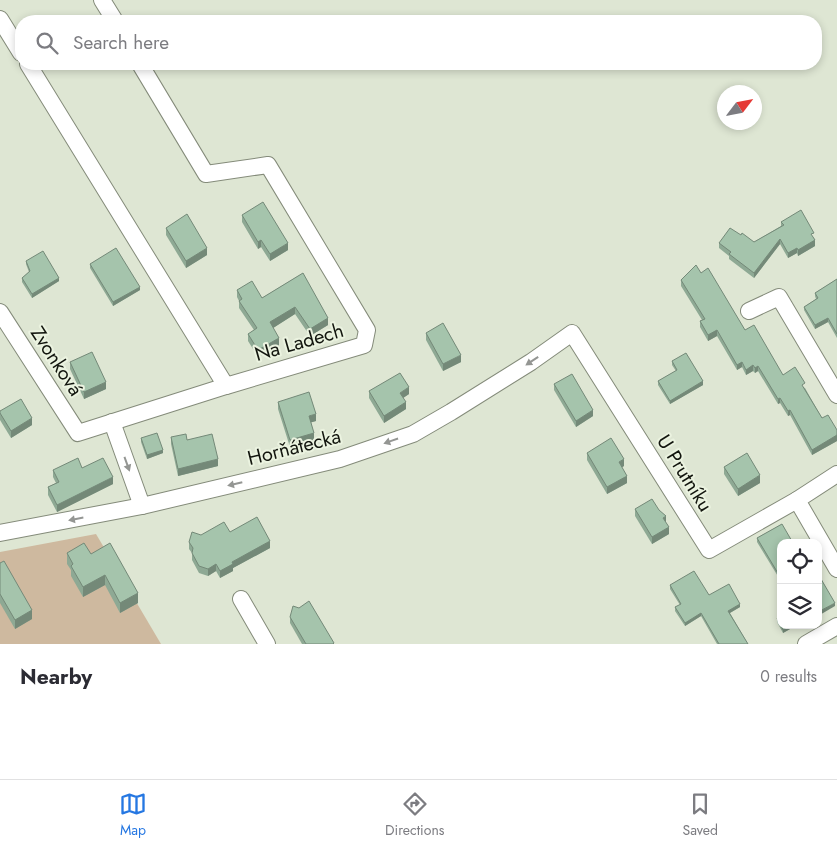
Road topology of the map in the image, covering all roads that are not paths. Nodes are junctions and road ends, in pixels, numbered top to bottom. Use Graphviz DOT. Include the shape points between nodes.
graph roads {
  1 [pos="102,0"];
  2 [pos="111,15"];
  3 [pos="0,19"];
  4 [pos="15,43"];
  5 [pos="32,70"];
  6 [pos="144,70"];
  7 [pos="749,311"];
  8 [pos="0,312"];
  9 [pos="572,333"];
  10 [pos="226,386"];
  11 [pos="837,395"];
  12 [pos="112,422"];
  13 [pos="837,474"];
  14 [pos="797,500"];
  15 [pos="142,506"];
  16 [pos="0,533"];
  17 [pos="837,569"];
  18 [pos="241,599"];
  19 [pos="837,626"];
  20 [pos="267,644"];
  21 [pos="806,644"];
  1 -- 2 [label="street"];
  3 -- 4 [label="street"];
  5 -- 10 [label="street"];
  6 -- 10 [label="street, Na Ladech" via="206,174 268,165 367,330 364,345"];
  7 -- 11 [label="street" via="779,298"];
  8 -- 12 [label="street, Zvonková" via="78,433"];
  9 -- 14 [label="street, U Prutníku" via="709,550"];
  9 -- 15 [label="street, Horňátecká, one-way" via="413,434 340,459"];
  10 -- 12 [label="street"];
  12 -- 15 [label="street, one-way"];
  13 -- 14 [label="street, U Prutníku"];
  14 -- 17 [label="street"];
  15 -- 16 [label="street, Horňátecká, one-way"];
  18 -- 20 [label="street"];
  19 -- 21 [label="street"];
}
